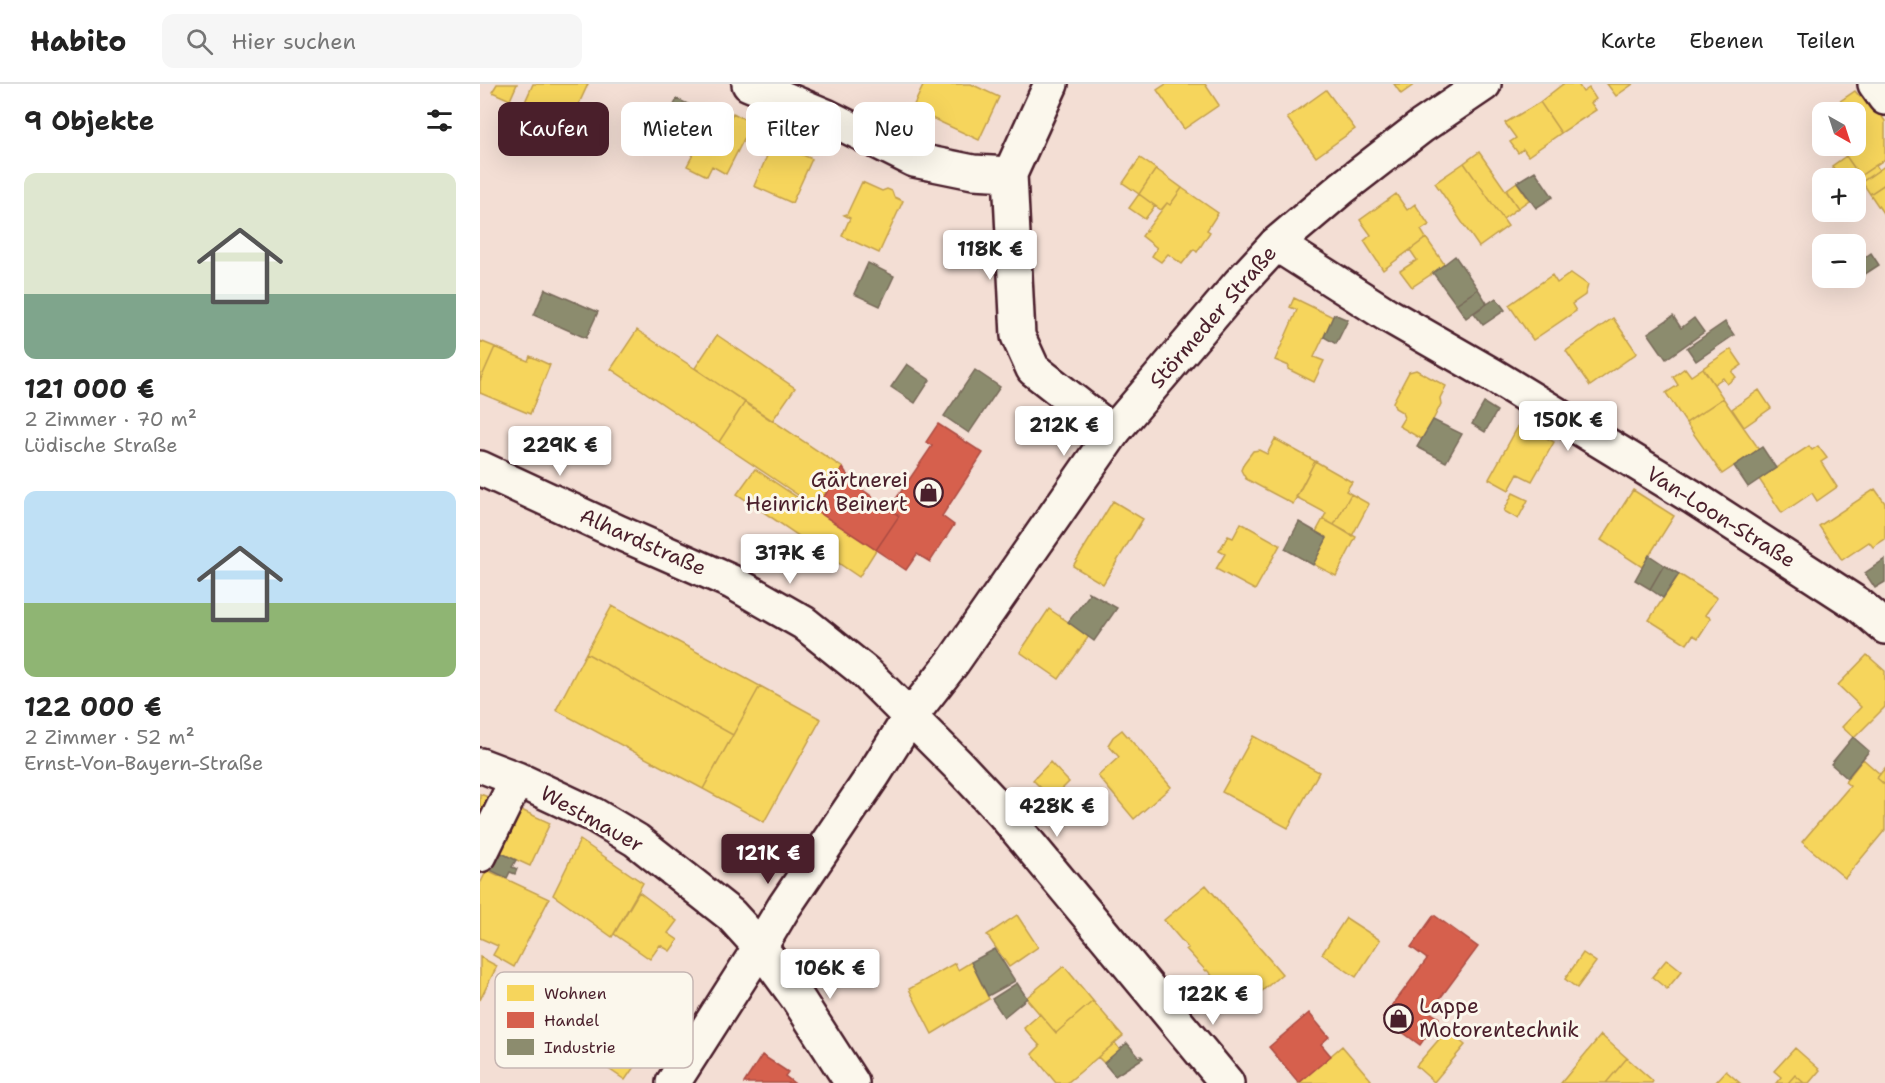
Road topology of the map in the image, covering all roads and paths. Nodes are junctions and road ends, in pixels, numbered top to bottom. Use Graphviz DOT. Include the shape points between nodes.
graph roads {
  1 [pos="749,84"];
  2 [pos="1051,84"];
  3 [pos="1484,84"];
  4 [pos="1875,84"];
  5 [pos="1885,98"];
  6 [pos="1010,174"];
  7 [pos="1276,244"];
  8 [pos="1113,432"];
  9 [pos="480,468"];
  10 [pos="1885,627"];
  11 [pos="910,717"];
  12 [pos="480,765"];
  13 [pos="517,778"];
  14 [pos="480,855"];
  15 [pos="760,947"];
  16 [pos="693,1052"];
  17 [pos="683,1068"];
  18 [pos="673,1083"];
  19 [pos="852,1083"];
  20 [pos="1227,1083"];
  1 -- 6 [label="street" via="826,116 914,160 972,172"];
  2 -- 6 [label="street"];
  3 -- 7 [label="street, Störmeder Straße" via="1422,126"];
  4 -- 5 [label="street"];
  6 -- 8 [label="street" via="1018,336 1033,369"];
  7 -- 8 [label="street, Störmeder Straße"];
  7 -- 10 [label="street, Van-Loon-Straße" via="1694,498 1859,605"];
  8 -- 11 [label="street, Störmeder Straße" via="953,662"];
  9 -- 11 [label="street, Alhardstraße" via="732,582 804,623 864,672"];
  11 -- 15 [label="street, Störmeder Straße"];
  11 -- 20 [label="street, Alhardstraße" via="1004,814"];
  12 -- 13 [label="street, Westmauer"];
  13 -- 14 [label="street"];
  13 -- 15 [label="street, Westmauer" via="636,840 731,915"];
  15 -- 16 [label="street, Störmeder Straße"];
  15 -- 19 [label="street, Westmauer"];
  17 -- 18 [label="street, Störmeder Straße"];
}
